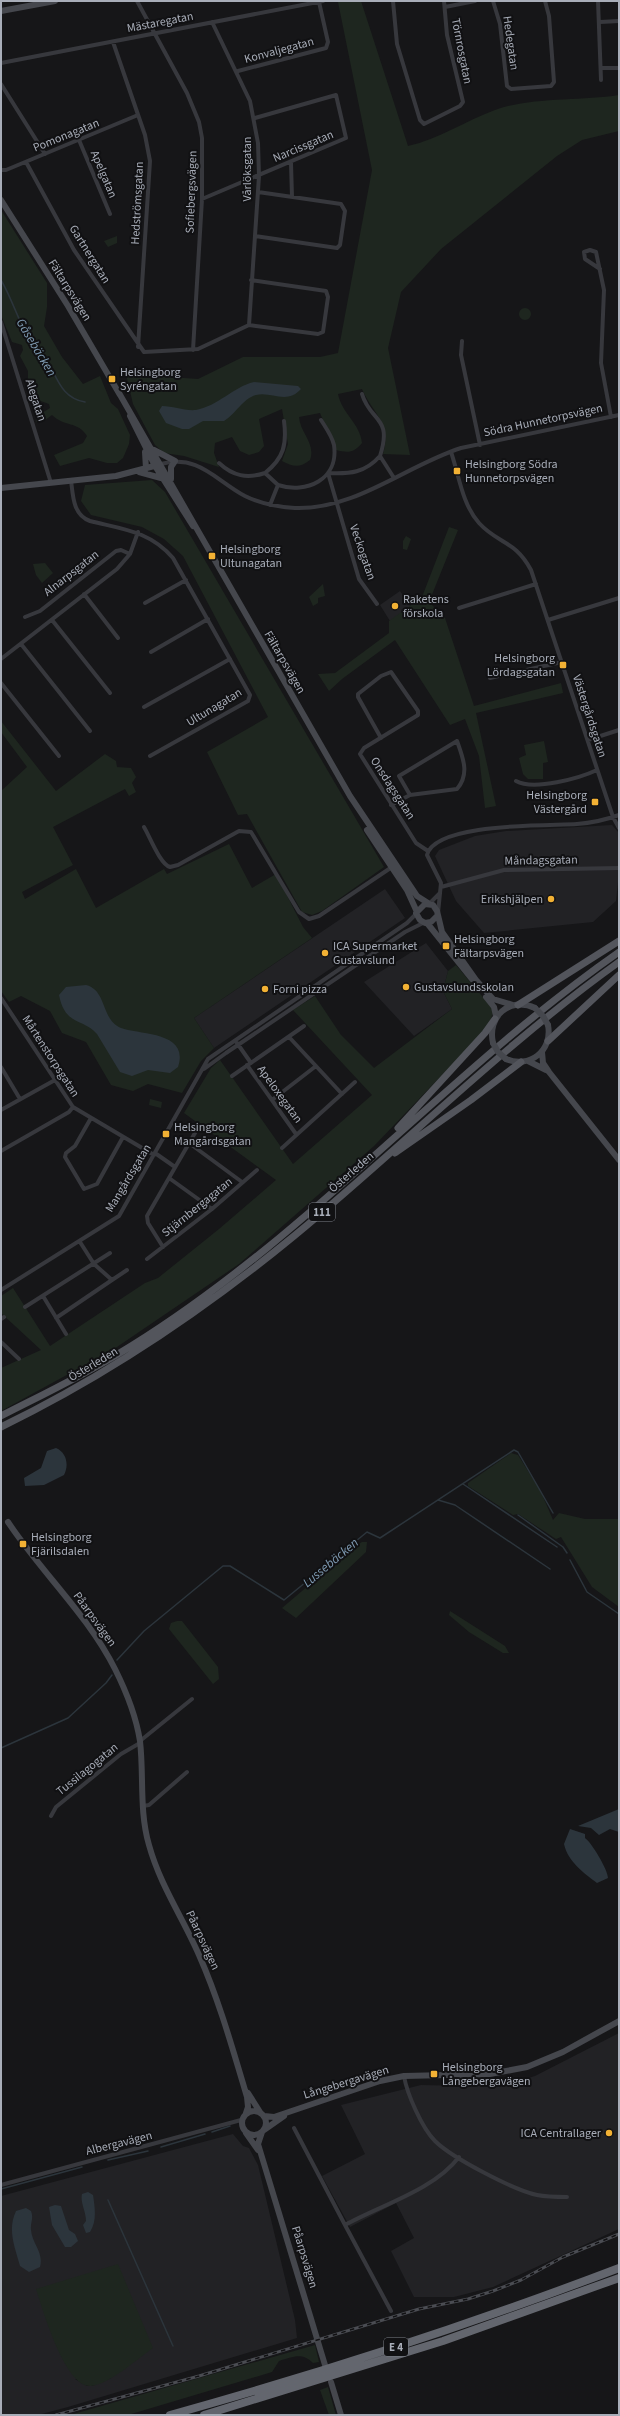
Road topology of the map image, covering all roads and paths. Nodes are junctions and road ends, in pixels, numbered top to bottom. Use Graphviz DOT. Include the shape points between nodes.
graph roads {
  1 [pos="56,1"];
  2 [pos="137,1"];
  3 [pos="321,1"];
  4 [pos="393,1"];
  5 [pos="444,1"];
  6 [pos="475,1"];
  7 [pos="493,1"];
  8 [pos="545,1"];
  9 [pos="598,1"];
  10 [pos="444,7"];
  11 [pos="1,11"];
  12 [pos="619,21"];
  13 [pos="212,22"];
  14 [pos="600,22"];
  15 [pos="155,33"];
  16 [pos="113,42"];
  17 [pos="1,63"];
  18 [pos="601,68"];
  19 [pos="619,68"];
  20 [pos="238,71"];
  21 [pos="602,80"];
  22 [pos="1,84"];
  23 [pos="138,116"];
  24 [pos="255,118"];
  25 [pos="79,140"];
  26 [pos="45,154"];
  27 [pos="26,162"];
  28 [pos="291,163"];
  29 [pos="1,170"];
  30 [pos="258,176"];
  31 [pos="258,192"];
  32 [pos="292,197"];
  33 [pos="202,199"];
  34 [pos="1,200"];
  35 [pos="110,214"];
  36 [pos="255,236"];
  37 [pos="600,270"];
  38 [pos="251,280"];
  39 [pos="1,322"];
  40 [pos="249,325"];
  41 [pos="462,341"];
  42 [pos="138,347"];
  43 [pos="192,350"];
  44 [pos="119,393"];
  45 [pos="362,394"];
  46 [pos="619,415"];
  47 [pos="610,417"];
  48 [pos="321,420"];
  49 [pos="284,421"];
  50 [pos="480,444"];
  51 [pos="145,450"];
  52 [pos="153,450"];
  53 [pos="451,452"];
  54 [pos="380,456"];
  55 [pos="175,461"];
  56 [pos="219,463"];
  57 [pos="161,464"];
  58 [pos="154,466"];
  59 [pos="146,469"];
  60 [pos="138,472"];
  61 [pos="265,473"];
  62 [pos="328,473"];
  63 [pos="162,478"];
  64 [pos="394,478"];
  65 [pos="72,480"];
  66 [pos="171,480"];
  67 [pos="51,483"];
  68 [pos="278,485"];
  69 [pos="1,488"];
  70 [pos="337,503"];
  71 [pos="270,505"];
  72 [pos="138,532"];
  73 [pos="202,539"];
  74 [pos="130,554"];
  75 [pos="186,580"];
  76 [pos="536,584"];
  77 [pos="84,594"];
  78 [pos="619,598"];
  79 [pos="145,603"];
  80 [pos="377,604"];
  81 [pos="459,608"];
  82 [pos="26,617"];
  83 [pos="208,619"];
  84 [pos="52,620"];
  85 [pos="548,620"];
  86 [pos="118,638"];
  87 [pos="21,644"];
  88 [pos="151,652"];
  89 [pos="1,659"];
  90 [pos="230,659"];
  91 [pos="562,662"];
  92 [pos="490,678"];
  93 [pos="1,683"];
  94 [pos="110,693"];
  95 [pos="144,707"];
  96 [pos="619,730"];
  97 [pos="90,731"];
  98 [pos="381,738"];
  99 [pos="588,740"];
  100 [pos="59,756"];
  101 [pos="150,756"];
  102 [pos="598,770"];
  103 [pos="516,781"];
  104 [pos="410,795"];
  105 [pos="350,796"];
  106 [pos="392,805"];
  107 [pos="619,815"];
  108 [pos="613,817"];
  109 [pos="144,827"];
  110 [pos="619,828"];
  111 [pos="428,851"];
  112 [pos="389,867"];
  113 [pos="619,868"];
  114 [pos="400,873"];
  115 [pos="441,887"];
  116 [pos="440,893"];
  117 [pos="429,903"];
  118 [pos="416,913"];
  119 [pos="437,914"];
  120 [pos="425,923"];
  121 [pos="619,941"];
  122 [pos="619,952"];
  123 [pos="619,962"];
  124 [pos="619,975"];
  125 [pos="1,998"];
  126 [pos="515,1005"];
  127 [pos="495,1018"];
  128 [pos="304,1026"];
  129 [pos="289,1037"];
  130 [pos="235,1039"];
  131 [pos="548,1041"];
  132 [pos="238,1044"];
  133 [pos="542,1052"];
  134 [pos="525,1062"];
  135 [pos="249,1064"];
  136 [pos="316,1066"];
  137 [pos="1,1067"];
  138 [pos="548,1072"];
  139 [pos="202,1073"];
  140 [pos="232,1076"];
  141 [pos="54,1080"];
  142 [pos="355,1082"];
  143 [pos="342,1094"];
  144 [pos="20,1100"];
  145 [pos="272,1100"];
  146 [pos="73,1108"];
  147 [pos="1,1110"];
  148 [pos="91,1118"];
  149 [pos="199,1126"];
  150 [pos="296,1134"];
  151 [pos="123,1137"];
  152 [pos="189,1143"];
  153 [pos="282,1148"];
  154 [pos="1,1151"];
  155 [pos="155,1154"];
  156 [pos="374,1154"];
  157 [pos="619,1160"];
  158 [pos="175,1167"];
  159 [pos="257,1170"];
  160 [pos="370,1171"];
  161 [pos="169,1178"];
  162 [pos="242,1182"];
  163 [pos="212,1209"];
  164 [pos="80,1242"];
  165 [pos="163,1247"];
  166 [pos="110,1253"];
  167 [pos="147,1259"];
  168 [pos="94,1264"];
  169 [pos="127,1270"];
  170 [pos="112,1280"];
  171 [pos="1,1290"];
  172 [pos="43,1296"];
  173 [pos="25,1307"];
  174 [pos="56,1318"];
  175 [pos="66,1334"];
  176 [pos="1,1343"];
  177 [pos="19,1359"];
  178 [pos="1,1416"];
  179 [pos="1,1427"];
  180 [pos="8,1522"];
  181 [pos="192,1699"];
  182 [pos="140,1742"];
  183 [pos="187,1772"];
  184 [pos="143,1806"];
  185 [pos="51,1816"];
  186 [pos="619,2021"];
  187 [pos="404,2076"];
  188 [pos="243,2085"];
  189 [pos="295,2110"];
  190 [pos="246,2113"];
  191 [pos="262,2114"];
  192 [pos="241,2120"];
  193 [pos="294,2128"];
  194 [pos="263,2131"];
  195 [pos="245,2132"];
  196 [pos="262,2157"];
  197 [pos="459,2157"];
  198 [pos="1,2185"];
  199 [pos="567,2197"];
  200 [pos="345,2225"];
  201 [pos="619,2268"];
  202 [pos="619,2278"];
  203 [pos="392,2311"];
  204 [pos="325,2365"];
  205 [pos="331,2382"];
  206 [pos="170,2415"];
  207 [pos="204,2415"];
  208 [pos="341,2415"];
  1 -- 11 [label="street"];
  2 -- 15 [label="street, Sofiebergsvägen"];
  3 -- 13 [label="street, Mästaregatan"];
  3 -- 20 [label="street, Konvaljegatan" via="328,42 326,48"];
  4 -- 10 [label="street, Törnrosgatan" via="397,44 421,122 426,123 462,104 447,35"];
  5 -- 10 [label="street, Törnrosgatan"];
  6 -- 10 [label="street"];
  7 -- 8 [label="street, Hedegatan" via="500,24 508,88 554,84 549,16"];
  9 -- 14 [label="street"];
  12 -- 14 [label="street"];
  13 -- 15 [label="street, Mästaregatan"];
  13 -- 20 [label="street, Vårlöksgatan"];
  14 -- 18 [label="street"];
  15 -- 16 [label="street, Mästaregatan"];
  15 -- 33 [label="street, Sofiebergsvägen" via="187,93 199,122 203,147"];
  16 -- 17 [label="street, Mästaregatan"];
  16 -- 23 [label="street, Hedströmsgatan"];
  18 -- 19 [label="street"];
  18 -- 21 [label="street"];
  20 -- 24 [label="street, Vårlöksgatan"];
  22 -- 26 [label="street"];
  23 -- 25 [label="street, Pomonagatan"];
  23 -- 42 [label="street, Hedströmsgatan" via="146,140 150,166"];
  24 -- 28 [label="street, Narcissgatan" via="338,96 345,139"];
  24 -- 30 [label="street, Vårlöksgatan"];
  25 -- 26 [label="street, Pomonagatan"];
  25 -- 35 [label="street, Apelgatan"];
  26 -- 27 [label="street, Pomonagatan"];
  27 -- 29 [label="street, Pomonagatan"];
  27 -- 42 [label="street, Gartnergatan" via="74,250"];
  28 -- 30 [label="street, Narcissgatan"];
  28 -- 32 [label="street"];
  30 -- 31 [label="street, Vårlöksgatan"];
  30 -- 33 [label="street, Narcissgatan"];
  31 -- 32 [label="street"];
  31 -- 36 [label="street, Vårlöksgatan"];
  32 -- 36 [label="street" via="343,206 345,211 339,246 335,248"];
  33 -- 43 [label="street, Sofiebergsvägen"];
  34 -- 44 [label="street, Fältarpsvägen"];
  36 -- 38 [label="street, Vårlöksgatan"];
  37 -- 37 [label="street, Södra Hunnetorpsvägen" via="596,252 584,252 585,259"];
  37 -- 47 [label="street, Södra Hunnetorpsvägen" via="604,296 601,363"];
  38 -- 40 [label="street, Vårlöksgatan"];
  38 -- 40 [label="street" via="324,290 328,297 323,330 320,334"];
  39 -- 67 [label="street, Alegatan"];
  40 -- 43 [label="street" via="203,348"];
  41 -- 50 [label="street, Södra Hunnetorpsvägen" via="461,355"];
  42 -- 43 [label="street, Gartnergatan" via="144,352"];
  44 -- 51 [label="street, Fältarpsvägen"];
  44 -- 52 [label="street, Fältarpsvägen"];
  45 -- 54 [label="street" via="365,403 382,426 384,444"];
  46 -- 47 [label="street, Södra Hunnetorpsvägen"];
  47 -- 50 [label="street, Södra Hunnetorpsvägen"];
  48 -- 62 [label="street" via="334,444 334,456"];
  49 -- 61 [label="street" via="284,450 275,465"];
  50 -- 53 [label="street, Södra Hunnetorpsvägen"];
  51 -- 58 [label="street, Fältarpsvägen"];
  51 -- 59 [label="street"];
  52 -- 55 [label="street"];
  52 -- 57 [label="street, Fältarpsvägen"];
  53 -- 64 [label="street, Södra Hunnetorpsvägen"];
  53 -- 76 [label="street, Västergårdsgatan" via="472,513 486,530 512,545 520,553"];
  54 -- 62 [label="street" via="360,472"];
  54 -- 64 [label="street"];
  55 -- 57 [label="street, Södra Hunnetorpsvägen"];
  55 -- 66 [label="street" via="171,467"];
  55 -- 71 [label="street, Södra Hunnetorpsvägen" via="199,466 244,496"];
  56 -- 61 [label="street" via="240,476 251,477"];
  57 -- 58 [label="street, Södra Hunnetorpsvägen"];
  57 -- 66 [label="street, Fältarpsvägen"];
  58 -- 59 [label="street, Södra Hunnetorpsvägen"];
  58 -- 63 [label="street, Fältarpsvägen"];
  59 -- 60 [label="street, Södra Hunnetorpsvägen"];
  60 -- 63 [label="street"];
  60 -- 65 [label="street, Södra Hunnetorpsvägen"];
  61 -- 68 [label="street"];
  62 -- 68 [label="street" via="309,487 297,489"];
  62 -- 70 [label="street"];
  63 -- 73 [label="street, Fältarpsvägen"];
  64 -- 70 [label="street, Södra Hunnetorpsvägen"];
  65 -- 67 [label="street, Södra Hunnetorpsvägen"];
  65 -- 72 [label="street, Ultunagatan" via="74,504 82,516 90,521"];
  66 -- 73 [label="street, Fältarpsvägen"];
  67 -- 69 [label="street, Södra Hunnetorpsvägen"];
  68 -- 71 [label="street"];
  70 -- 71 [label="street, Södra Hunnetorpsvägen" via="296,508"];
  70 -- 80 [label="street, Veckogatan" via="359,578"];
  72 -- 74 [label="street, Alnarpsgatan"];
  72 -- 75 [label="street, Ultunagatan" via="164,547"];
  73 -- 105 [label="street, Fältarpsvägen"];
  74 -- 77 [label="street, Alnarpsgatan" via="117,569"];
  74 -- 82 [label="street, Alnarpsgatan" via="121,550 116,551 40,610"];
  75 -- 79 [label="street"];
  75 -- 83 [label="street, Ultunagatan"];
  76 -- 81 [label="street"];
  76 -- 85 [label="street, Västergårdsgatan"];
  77 -- 84 [label="street, Alnarpsgatan"];
  77 -- 86 [label="street, Alnarpsgatan"];
  78 -- 85 [label="street"];
  83 -- 88 [label="street"];
  83 -- 90 [label="street, Ultunagatan"];
  84 -- 87 [label="street, Alnarpsgatan"];
  84 -- 94 [label="street"];
  85 -- 91 [label="street, Västergårdsgatan"];
  87 -- 89 [label="street, Alnarpsgatan"];
  87 -- 97 [label="street"];
  90 -- 95 [label="street"];
  90 -- 101 [label="street, Ultunagatan" via="250,695 249,700"];
  91 -- 92 [label="street"];
  91 -- 99 [label="street, Västergårdsgatan"];
  93 -- 100 [label="street"];
  96 -- 99 [label="street"];
  98 -- 98 [label="street, Onsdagsgatan" via="418,714 392,672 381,676 358,694"];
  98 -- 106 [label="street, Onsdagsgatan" via="361,750 360,754"];
  99 -- 102 [label="street, Västergårdsgatan"];
  102 -- 103 [label="street" via="563,782 524,784"];
  102 -- 108 [label="street, Västergårdsgatan"];
  104 -- 104 [label="street" via="457,789 465,775 457,741 399,776"];
  104 -- 106 [label="street"];
  105 -- 112 [label="street, Fältarpsvägen"];
  105 -- 114 [label="street, Fältarpsvägen"];
  106 -- 111 [label="street, Onsdagsgatan" via="416,843"];
  107 -- 108 [label="street"];
  108 -- 110 [label="street"];
  108 -- 111 [label="street" via="576,824 489,828 446,840"];
  109 -- 112 [label="street" via="161,861 170,867 239,831 251,832 299,912 311,920"];
  111 -- 115 [label="street" via="427,858 440,880"];
  112 -- 114 [label="street"];
  112 -- 118 [label="street, Fältarpsvägen" via="406,890"];
  113 -- 115 [label="street, Måndagsgatan" via="504,870"];
  114 -- 117 [label="street, Fältarpsvägen" via="417,896"];
  115 -- 116 [label="street"];
  116 -- 117 [label="street"];
  116 -- 119 [label="street"];
  117 -- 118 [label="street"];
  117 -- 119 [label="street, Fältarpsvägen"];
  118 -- 120 [label="street, Fältarpsvägen"];
  118 -- 130 [label="street, Mangårdsgatan" via="407,923"];
  119 -- 120 [label="street"];
  119 -- 126 [label="street" via="442,932 487,993 498,1002"];
  120 -- 127 [label="street" via="490,1002"];
  120 -- 132 [label="street, Mangårdsgatan" via="405,932"];
  121 -- 126 [label="main road"];
  122 -- 156 [label="main road, Österleden / 111" via="581,979 477,1064"];
  123 -- 160 [label="main road, Österleden / 111" via="483,1069"];
  124 -- 131 [label="main road"];
  125 -- 141 [label="street, Mårtenstorpsgatan"];
  126 -- 127 [label="street"];
  126 -- 131 [label="street, bridge" via="535,1008 543,1016 548,1025"];
  127 -- 134 [label="street, bridge" via="492,1027 493,1043 498,1052 506,1059"];
  127 -- 156 [label="main road" via="485,1033"];
  128 -- 129 [label="street"];
  129 -- 135 [label="street"];
  129 -- 136 [label="street"];
  130 -- 132 [label="street, Apeloxegatan"];
  130 -- 139 [label="street, Mangårdsgatan" via="208,1060"];
  131 -- 133 [label="street"];
  132 -- 135 [label="street, Apeloxegatan"];
  132 -- 139 [label="street, Mangårdsgatan" via="209,1064"];
  133 -- 134 [label="street"];
  133 -- 138 [label="street" via="543,1063"];
  134 -- 138 [label="street"];
  134 -- 160 [label="main road"];
  135 -- 140 [label="street"];
  135 -- 145 [label="street, Apeloxegatan"];
  136 -- 143 [label="street"];
  136 -- 145 [label="street"];
  137 -- 144 [label="street"];
  138 -- 157 [label="street"];
  139 -- 155 [label="street, Mangårdsgatan"];
  141 -- 144 [label="street"];
  141 -- 146 [label="street, Mårtenstorpsgatan"];
  142 -- 143 [label="street, Apeloxegatan"];
  143 -- 150 [label="street, Apeloxegatan"];
  144 -- 147 [label="street"];
  145 -- 150 [label="street, Apeloxegatan"];
  146 -- 148 [label="street, Mårtenstorpsgatan"];
  146 -- 154 [label="street"];
  148 -- 151 [label="street, Mårtenstorpsgatan"];
  148 -- 151 [label="street" via="75,1146 65,1157 84,1189 87,1190 97,1184"];
  149 -- 152 [label="street, Stjärnbergagatan"];
  150 -- 153 [label="street, Apeloxegatan"];
  151 -- 155 [label="street, Mårtenstorpsgatan"];
  152 -- 158 [label="street, Stjärnbergagatan"];
  152 -- 162 [label="street, Stjärnbergagatan"];
  155 -- 158 [label="street"];
  155 -- 164 [label="street, Mangårdsgatan" via="119,1216"];
  156 -- 178 [label="main road, Österleden / 111" via="267,1248 189,1306 118,1354"];
  158 -- 161 [label="street, Stjärnbergagatan"];
  159 -- 162 [label="street, Stjärnbergagatan"];
  160 -- 179 [label="main road, Österleden / 111" via="295,1235 198,1311 103,1372"];
  161 -- 163 [label="street"];
  161 -- 165 [label="street, Stjärnbergagatan" via="147,1220"];
  162 -- 163 [label="street, Stjärnbergagatan"];
  163 -- 165 [label="street, Stjärnbergagatan"];
  164 -- 168 [label="street"];
  164 -- 171 [label="street, Mangårdsgatan"];
  165 -- 167 [label="street, Stjärnbergagatan"];
  166 -- 168 [label="street"];
  168 -- 170 [label="street"];
  168 -- 172 [label="street"];
  169 -- 170 [label="street"];
  170 -- 174 [label="street"];
  172 -- 173 [label="street"];
  172 -- 174 [label="street"];
  174 -- 175 [label="street"];
  176 -- 177 [label="street"];
  180 -- 182 [label="street, Påarpsvägen" via="107,1654 132,1709"];
  181 -- 182 [label="street"];
  182 -- 184 [label="street, Påarpsvägen"];
  182 -- 185 [label="street, Tussilagogatan" via="102,1768 56,1807"];
  183 -- 184 [label="street" via="149,1805"];
  184 -- 188 [label="street, Påarpsvägen" via="146,1836 154,1864 207,1972"];
  186 -- 187 [label="street, Långebergavägen" via="572,2048 527,2067 490,2074"];
  187 -- 189 [label="street, Långebergavägen"];
  187 -- 197 [label="street, Långebergavägen" via="411,2099 432,2138"];
  188 -- 190 [label="street, Påarpsvägen" via="248,2104"];
  188 -- 191 [label="street, Påarpsvägen"];
  189 -- 191 [label="street, Långebergavägen" via="272,2117"];
  189 -- 194 [label="street, Långebergavägen"];
  190 -- 191 [label="street" via="253,2110"];
  190 -- 192 [label="street"];
  191 -- 194 [label="street" via="266,2124"];
  192 -- 195 [label="street"];
  192 -- 198 [label="street, Albergavägen"];
  193 -- 200 [label="street"];
  194 -- 195 [label="street" via="253,2135"];
  194 -- 196 [label="street, Påarpsvägen" via="258,2140"];
  195 -- 196 [label="street, Påarpsvägen"];
  196 -- 204 [label="street, Påarpsvägen"];
  197 -- 199 [label="street, Långebergavägen" via="513,2187 537,2195"];
  197 -- 200 [label="street" via="450,2169 434,2180"];
  200 -- 203 [label="street"];
  201 -- 206 [label="highway, E 4" via="430,2336"];
  202 -- 207 [label="highway, E 4" via="443,2341"];
  205 -- 208 [label="street"];
}
